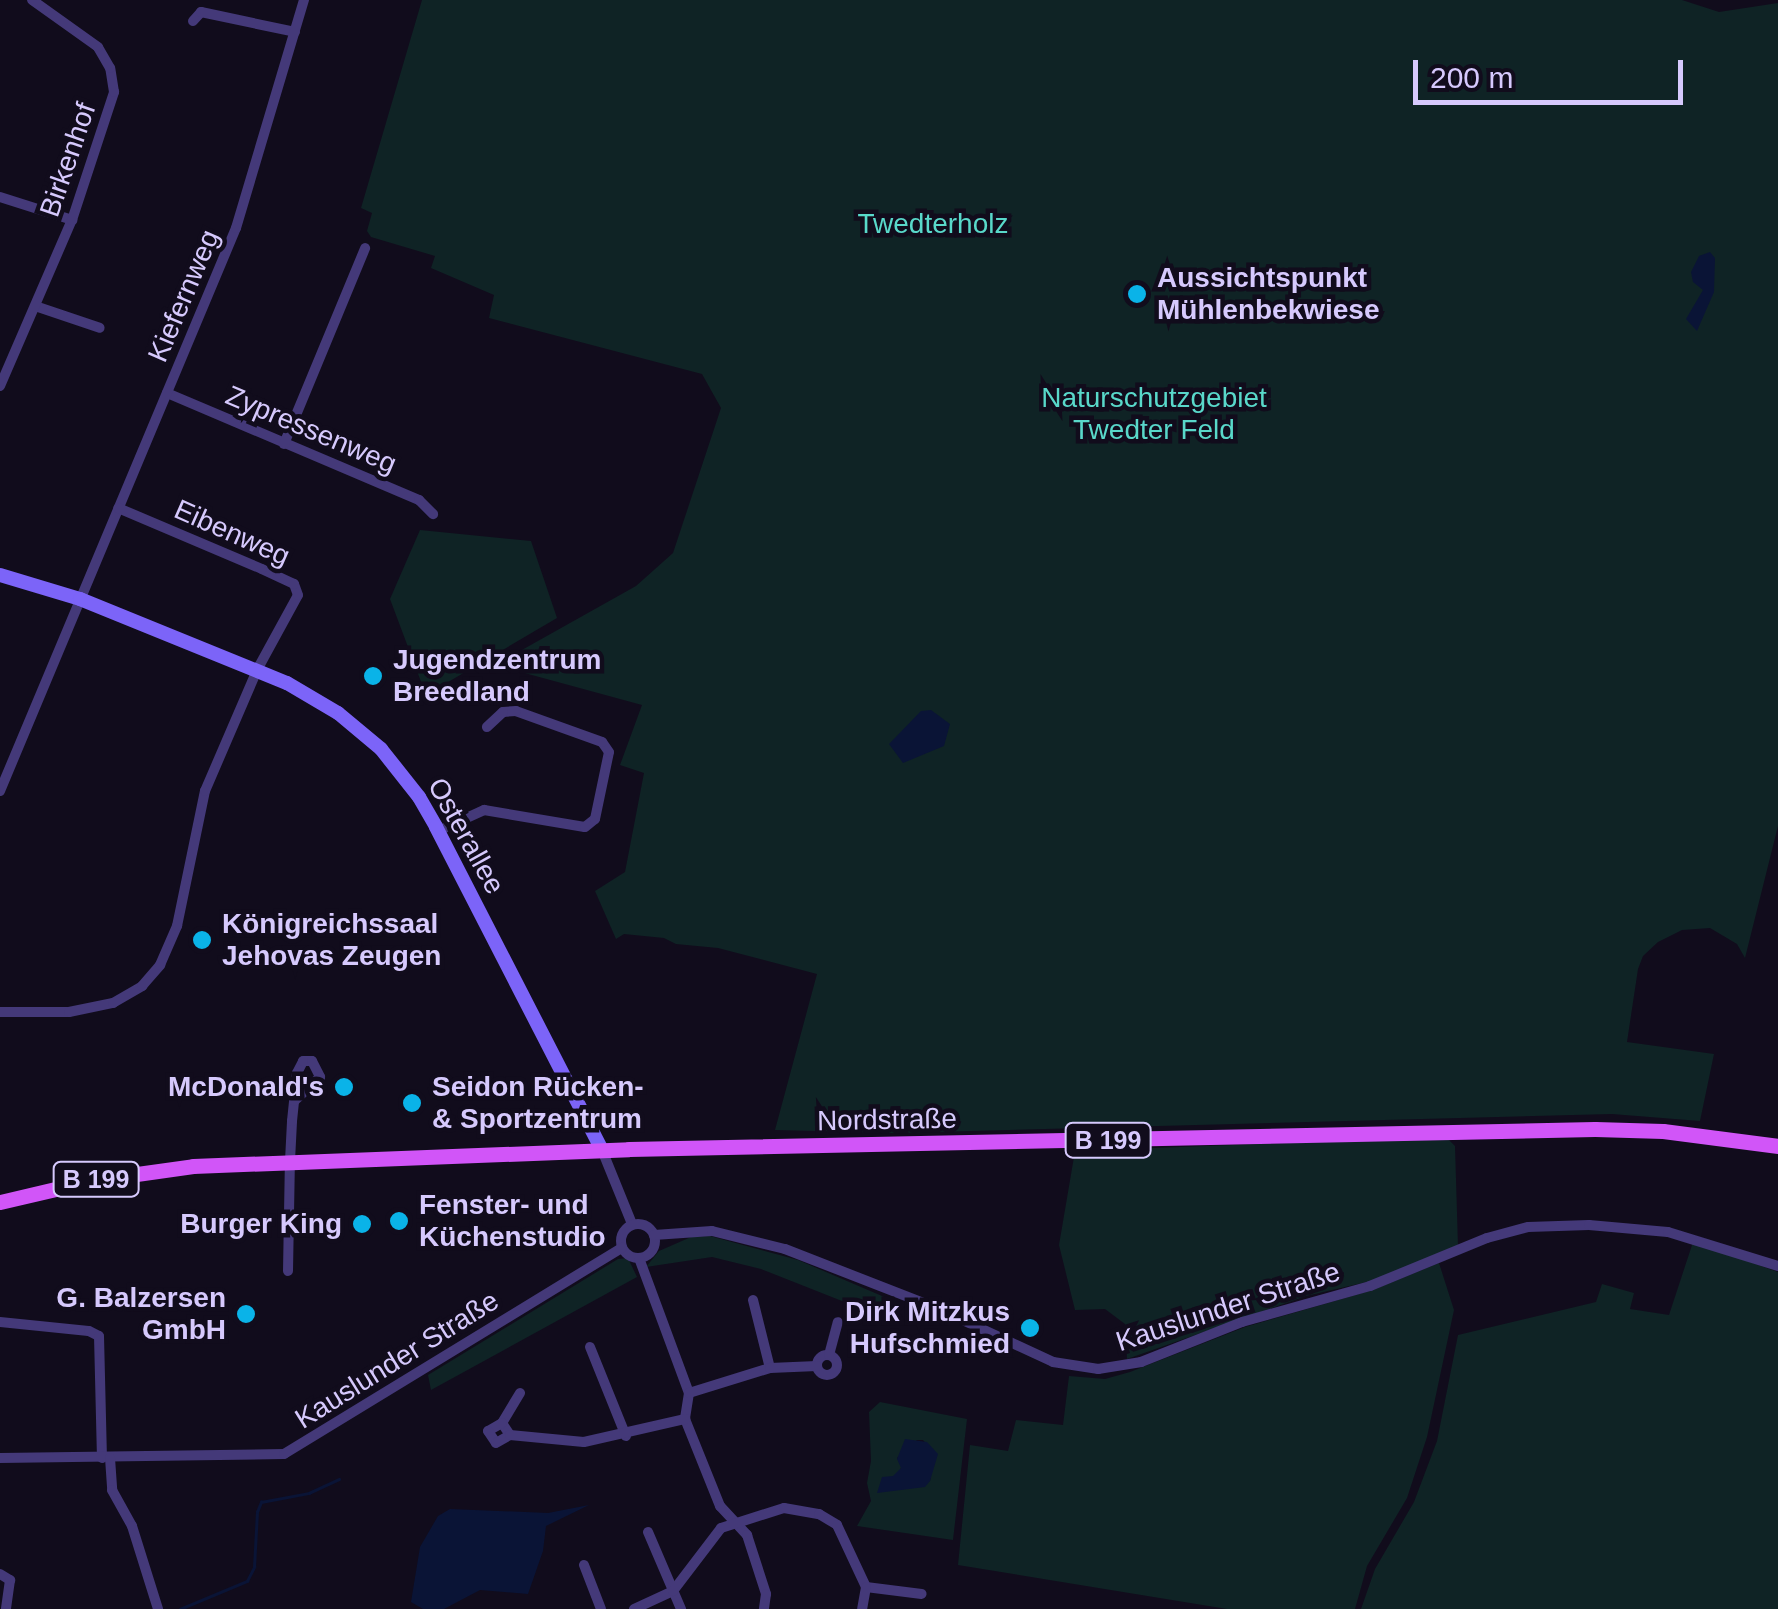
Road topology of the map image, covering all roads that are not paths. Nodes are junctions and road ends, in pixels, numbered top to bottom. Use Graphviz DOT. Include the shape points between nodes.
graph roads {
  1 [pos="32,0"];
  2 [pos="304,0"];
  3 [pos="193,21"];
  4 [pos="295,32"];
  5 [pos="0,197"];
  6 [pos="72,220"];
  7 [pos="365,248"];
  8 [pos="38,307"];
  9 [pos="100,328"];
  10 [pos="0,386"];
  11 [pos="167,394"];
  12 [pos="284,444"];
  13 [pos="118,508"];
  14 [pos="433,514"];
  15 [pos="0,575"];
  16 [pos="80,600"];
  17 [pos="258,670"];
  18 [pos="487,727"];
  19 [pos="0,791"];
  20 [pos="438,832"];
  21 [pos="0,1012"];
  22 [pos="294,1101"];
  23 [pos="1778,1146"];
  24 [pos="602,1150"];
  25 [pos="290,1161"];
  26 [pos="0,1202"];
  27 [pos="632,1224"];
  28 [pos="654,1235"];
  29 [pos="622,1248"];
  30 [pos="639,1258"];
  31 [pos="1778,1266"];
  32 [pos="288,1271"];
  33 [pos="753,1300"];
  34 [pos="0,1322"];
  35 [pos="838,1322"];
  36 [pos="590,1347"];
  37 [pos="829,1354"];
  38 [pos="817,1366"];
  39 [pos="770,1368"];
  40 [pos="690,1392"];
  41 [pos="520,1394"];
  42 [pos="685,1419"];
  43 [pos="502,1422"];
  44 [pos="510,1435"];
  45 [pos="626,1436"];
  46 [pos="0,1458"];
  47 [pos="106,1458"];
  48 [pos="734,1523"];
  49 [pos="648,1532"];
  50 [pos="584,1565"];
  51 [pos="0,1574"];
  52 [pos="866,1588"];
  53 [pos="673,1591"];
  54 [pos="922,1594"];
  55 [pos="6,1609"];
  56 [pos="158,1609"];
  57 [pos="601,1609"];
  58 [pos="634,1609"];
  59 [pos="681,1609"];
  60 [pos="764,1609"];
  61 [pos="862,1609"];
  1 -- 6 [label="street, Birkenhof" via="98,47 112,78 105,128"];
  2 -- 4 [label="street, Kiefernweg"];
  3 -- 4 [label="street" via="201,12"];
  4 -- 11 [label="street, Kiefernweg" via="236,228"];
  5 -- 6 [label="street"];
  6 -- 8 [label="street, Birkenhof"];
  7 -- 12 [label="street"];
  8 -- 9 [label="street"];
  8 -- 10 [label="street, Birkenhof"];
  11 -- 12 [label="street, Zypressenweg"];
  11 -- 13 [label="street, Kiefernweg"];
  12 -- 14 [label="street, Zypressenweg" via="419,500"];
  13 -- 16 [label="street, Kiefernweg"];
  13 -- 17 [label="street, Eibenweg" via="298,589"];
  15 -- 16 [label="street, Osterallee"];
  16 -- 17 [label="street, Osterallee"];
  16 -- 19 [label="street, Kiefernweg"];
  17 -- 20 [label="street, Osterallee" via="313,696 360,730 402,774"];
  17 -- 21 [label="street" via="205,792 174,937 150,978 130,995 88,1010"];
  18 -- 20 [label="street" via="503,712 516,711 602,742 609,752 595,819 584,827 484,810"];
  20 -- 24 [label="street, Osterallee"];
  22 -- 25 [label="street"];
  23 -- 24 [label="main road, Nordstraße / B 199" via="1596,1129"];
  24 -- 25 [label="main road, Nordstraße / B 199"];
  24 -- 27 [label="street, Osterallee"];
  25 -- 26 [label="main road, Nordstraße / B 199" via="139,1172"];
  25 -- 32 [label="street"];
  27 -- 28 [label="street"];
  27 -- 29 [label="street" via="621,1237"];
  28 -- 30 [label="street" via="652,1251"];
  28 -- 31 [label="street, Kauslunder Straße" via="712,1230 785,1249 1066,1365 1116,1368 1528,1227 1668,1232"];
  29 -- 30 [label="street"];
  29 -- 47 [label="street, Kauslunder Straße" via="284,1454"];
  30 -- 40 [label="street"];
  33 -- 39 [label="street"];
  34 -- 47 [label="street" via="99,1336"];
  35 -- 37 [label="street"];
  36 -- 45 [label="street"];
  37 -- 38 [label="street"];
  37 -- 38 [label="street" via="837,1364 833,1373 822,1374"];
  38 -- 39 [label="street"];
  39 -- 40 [label="street"];
  40 -- 42 [label="street"];
  41 -- 43 [label="street"];
  42 -- 45 [label="street"];
  42 -- 48 [label="street" via="720,1506"];
  43 -- 44 [label="street"];
  43 -- 44 [label="street" via="491,1426 489,1437 503,1443"];
  44 -- 45 [label="street" via="584,1442"];
  46 -- 47 [label="street, Kauslunder Straße"];
  47 -- 56 [label="street"];
  48 -- 52 [label="street" via="784,1508 829,1518 846,1539"];
  48 -- 53 [label="street" via="721,1528"];
  48 -- 60 [label="street" via="746,1535 766,1594"];
  49 -- 53 [label="street"];
  50 -- 57 [label="street"];
  51 -- 55 [label="street" via="10,1580"];
  52 -- 54 [label="street"];
  52 -- 61 [label="street"];
  53 -- 58 [label="street"];
  53 -- 59 [label="street"];
}
